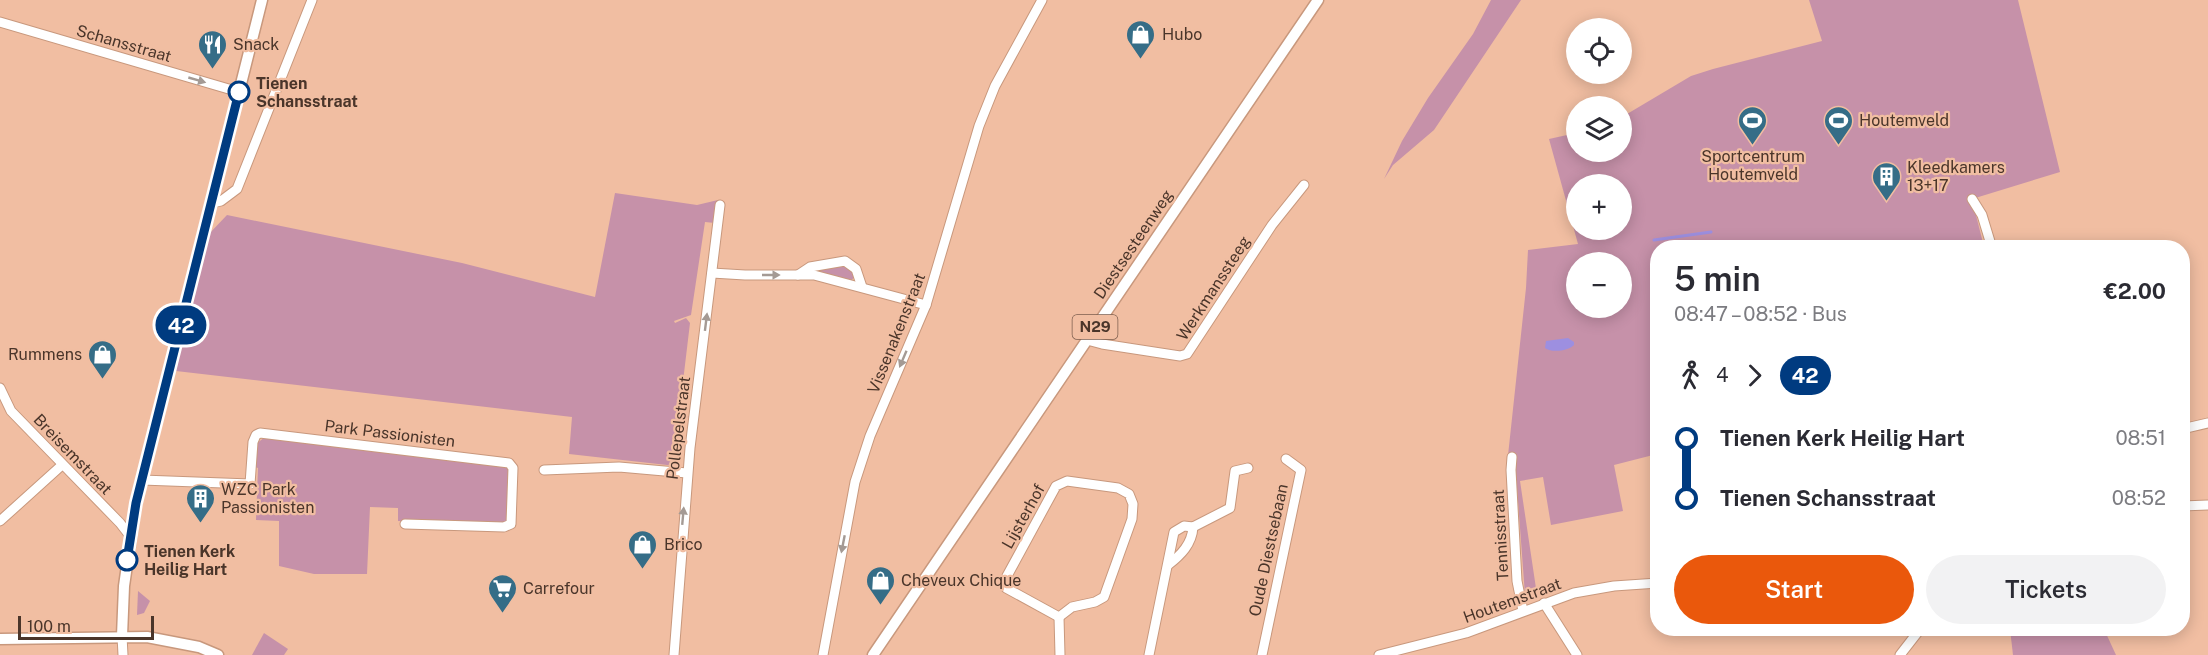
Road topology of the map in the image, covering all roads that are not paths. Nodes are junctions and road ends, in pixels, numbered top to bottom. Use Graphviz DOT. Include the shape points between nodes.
graph roads {
  1 [pos="262,0"];
  2 [pos="312,0"];
  3 [pos="1042,0"];
  4 [pos="1318,0"];
  5 [pos="0,22"];
  6 [pos="239,92"];
  7 [pos="1304,185"];
  8 [pos="1972,199"];
  9 [pos="212,203"];
  10 [pos="720,206"];
  11 [pos="1990,240"];
  12 [pos="712,273"];
  13 [pos="798,275"];
  14 [pos="862,287"];
  15 [pos="926,305"];
  16 [pos="1087,340"];
  17 [pos="0,388"];
  18 [pos="2208,423"];
  19 [pos="2190,427"];
  20 [pos="1512,457"];
  21 [pos="1286,459"];
  22 [pos="62,465"];
  23 [pos="1248,468"];
  24 [pos="544,470"];
  25 [pos="687,473"];
  26 [pos="142,480"];
  27 [pos="2208,505"];
  28 [pos="2190,506"];
  29 [pos="0,521"];
  30 [pos="405,524"];
  31 [pos="1193,527"];
  32 [pos="130,536"];
  33 [pos="1168,565"];
  34 [pos="1650,584"];
  35 [pos="1544,603"];
  36 [pos="1523,611"];
  37 [pos="1059,617"];
  38 [pos="122,636"];
  39 [pos="1915,636"];
  40 [pos="0,639"];
  41 [pos="216,654"];
  42 [pos="123,655"];
  43 [pos="228,655"];
  44 [pos="674,655"];
  45 [pos="824,655"];
  46 [pos="873,655"];
  47 [pos="1060,655"];
  48 [pos="1149,655"];
  49 [pos="1262,655"];
  50 [pos="1379,655"];
  51 [pos="1577,655"];
  52 [pos="1900,655"];
  1 -- 6 [label="main road"];
  2 -- 9 [label="street" via="237,189"];
  3 -- 15 [label="street, Vissenakenstraat" via="995,86 979,126"];
  4 -- 16 [label="main road, Diestsesteenweg / N29"];
  5 -- 6 [label="street, Schansstraat, one-way"];
  6 -- 9 [label="main road"];
  7 -- 16 [label="street, Werkmanssteeg" via="1272,225 1187,354"];
  8 -- 11 [label="street"];
  9 -- 26 [label="main road"];
  10 -- 12 [label="street, Pollepelstraat"];
  12 -- 13 [label="street, one-way"];
  25 -- 12 [label="street, Pollepelstraat, one-way"];
  13 -- 14 [label="street"];
  13 -- 14 [label="street" via="810,267 845,261 856,269"];
  14 -- 15 [label="street"];
  15 -- 45 [label="street, Vissenakenstraat, one-way" via="870,436 855,482"];
  16 -- 46 [label="main road, Diestsesteenweg / N29"];
  17 -- 22 [label="street, Breisemstraat" via="12,411"];
  18 -- 19 [label="street"];
  20 -- 36 [label="street, Tennisstraat" via="1517,580"];
  21 -- 49 [label="street, Oude Diestsebaan" via="1301,470"];
  22 -- 29 [label="street"];
  22 -- 32 [label="street, Breisemstraat"];
  23 -- 31 [label="street" via="1235,471 1230,508"];
  24 -- 25 [label="street" via="619,467"];
  44 -- 25 [label="street, Pollepelstraat, one-way"];
  26 -- 30 [label="street, Park Passionisten" via="250,484 253,442 260,433 509,463 513,468 510,524"];
  26 -- 32 [label="main road"];
  27 -- 28 [label="street"];
  31 -- 33 [label="street" via="1190,542"];
  31 -- 33 [label="street" via="1184,526 1174,532"];
  32 -- 38 [label="main road"];
  33 -- 48 [label="street"];
  34 -- 35 [label="street, Houtemstraat" via="1574,592"];
  35 -- 36 [label="street, Houtemstraat"];
  35 -- 51 [label="street"];
  36 -- 50 [label="street, Houtemstraat" via="1466,633"];
  37 -- 37 [label="street, Lijsterhof" via="1072,607 1104,597 1132,519 1129,494 1118,488 1067,481 1056,486 1007,576 1006,588"];
  37 -- 47 [label="street"];
  38 -- 40 [label="main road"];
  38 -- 41 [label="main road" via="172,640"];
  38 -- 42 [label="street"];
  39 -- 52 [label="street"];
  41 -- 43 [label="main road"];
}
